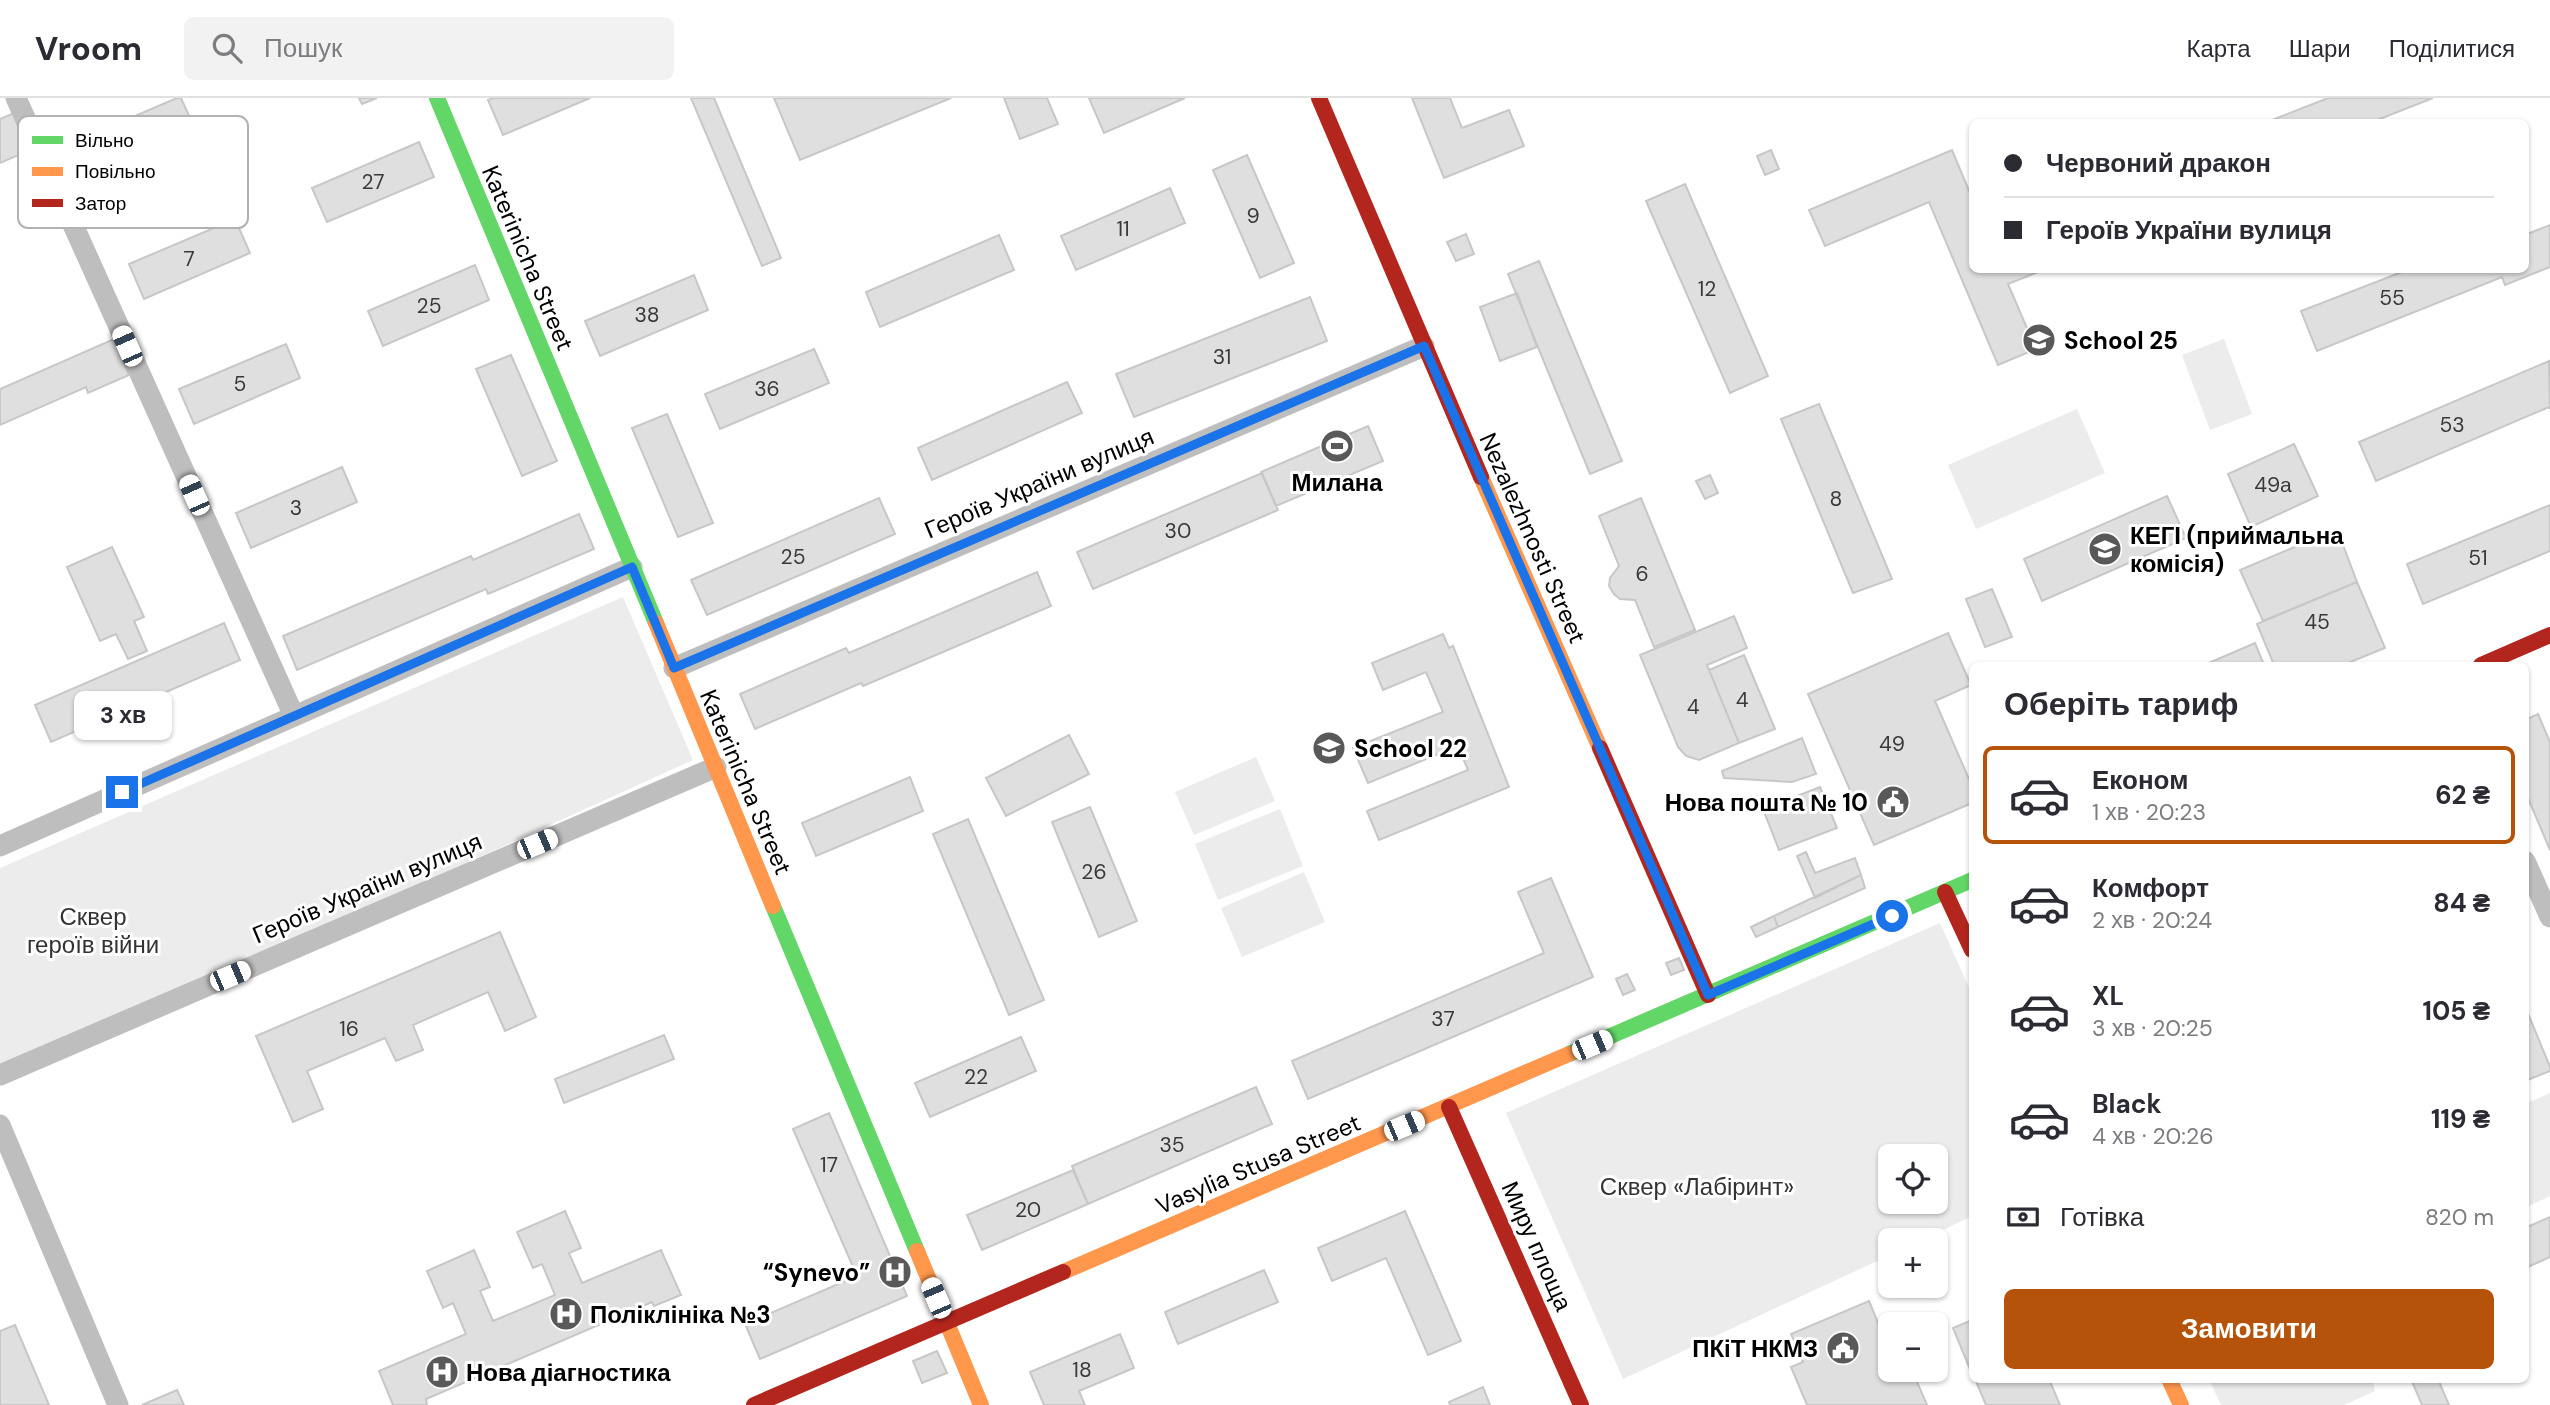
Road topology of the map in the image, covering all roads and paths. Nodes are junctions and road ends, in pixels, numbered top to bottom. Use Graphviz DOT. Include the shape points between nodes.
graph roads {
  1 [pos="16,98"];
  2 [pos="437,98"];
  3 [pos="1318,98"];
  4 [pos="24,116"];
  5 [pos="74,228"];
  6 [pos="1424,346"];
  7 [pos="632,567"];
  8 [pos="2550,635"];
  9 [pos="2489,662"];
  10 [pos="674,668"];
  11 [pos="294,716"];
  12 [pos="716,766"];
  13 [pos="0,846"];
  14 [pos="2529,870"];
  15 [pos="1969,881"];
  16 [pos="1945,892"];
  17 [pos="2550,918"];
  18 [pos="1969,944"];
  19 [pos="1708,995"];
  20 [pos="0,1075"];
  21 [pos="1449,1107"];
  22 [pos="0,1125"];
  23 [pos="946,1322"];
  24 [pos="2171,1383"];
  25 [pos="118,1405"];
  26 [pos="754,1405"];
  27 [pos="981,1405"];
  28 [pos="1581,1405"];
  29 [pos="2181,1405"];
  1 -- 4 [label="street"];
  2 -- 7 [label="street, Katerinicha Street"];
  3 -- 6 [label="street, Nezalezhnosti Street"];
  5 -- 11 [label="street"];
  6 -- 10 [label="street, Героїв України вулиця"];
  6 -- 19 [label="street, Nezalezhnosti Street"];
  7 -- 10 [label="street, Katerinicha Street"];
  7 -- 11 [label="street"];
  8 -- 9 [label="street"];
  10 -- 12 [label="street, Katerinicha Street"];
  11 -- 13 [label="street"];
  12 -- 20 [label="street, Героїв України вулиця"];
  12 -- 23 [label="street, Katerinicha Street"];
  14 -- 17 [label="street"];
  15 -- 16 [label="street, Vasylia Stusa Street"];
  16 -- 18 [label="street"];
  16 -- 19 [label="street, Vasylia Stusa Street"];
  19 -- 21 [label="street, Vasylia Stusa Street"];
  21 -- 23 [label="street, Vasylia Stusa Street"];
  21 -- 28 [label="street, Миру площа"];
  22 -- 25 [label="street"];
  23 -- 26 [label="street, Vasylia Stusa Street"];
  23 -- 27 [label="street, Katerinicha Street"];
  24 -- 29 [label="street"];
}
